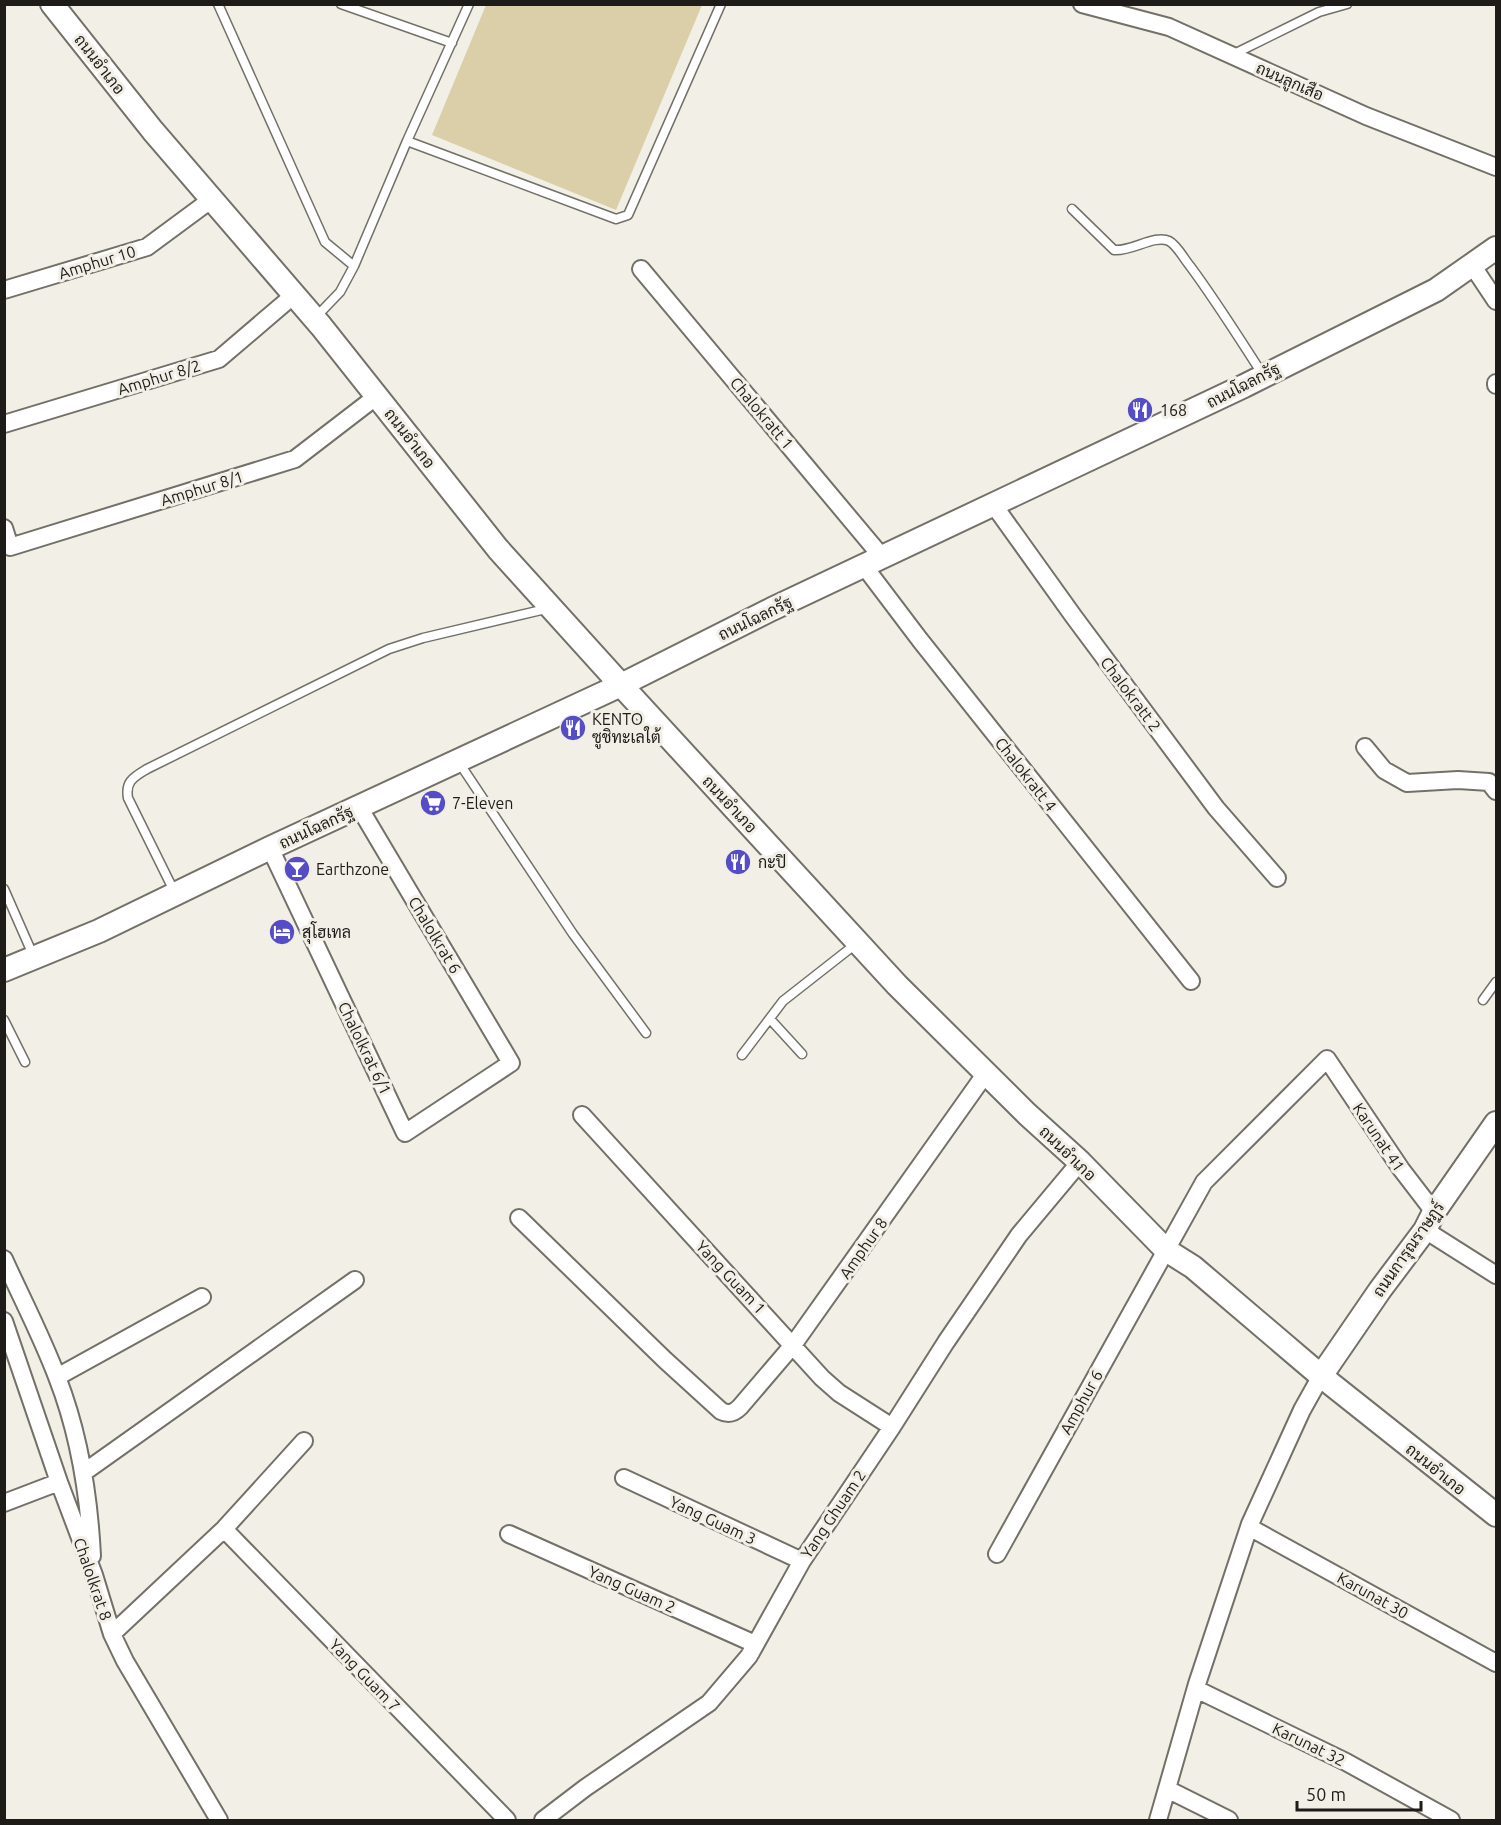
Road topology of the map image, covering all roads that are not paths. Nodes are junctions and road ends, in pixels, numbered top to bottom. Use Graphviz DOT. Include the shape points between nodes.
graph roads {
  1 [pos="52,4"];
  2 [pos="218,4"];
  3 [pos="341,4"];
  4 [pos="469,4"];
  5 [pos="722,4"];
  6 [pos="1082,4"];
  7 [pos="1347,4"];
  8 [pos="452,43"];
  9 [pos="1232,55"];
  10 [pos="407,141"];
  11 [pos="1497,167"];
  12 [pos="212,200"];
  13 [pos="1072,209"];
  14 [pos="1497,248"];
  15 [pos="354,266"];
  16 [pos="1472,266"];
  17 [pos="641,269"];
  18 [pos="4,290"];
  19 [pos="294,295"];
  20 [pos="1497,301"];
  21 [pos="315,319"];
  22 [pos="1263,375"];
  23 [pos="377,396"];
  24 [pos="4,424"];
  25 [pos="993,504"];
  26 [pos="4,528"];
  27 [pos="873,562"];
  28 [pos="551,608"];
  29 [pos="621,685"];
  30 [pos="1365,747"];
  31 [pos="458,761"];
  32 [pos="1497,791"];
  33 [pos="359,807"];
  34 [pos="270,848"];
  35 [pos="1276,878"];
  36 [pos="4,889"];
  37 [pos="175,893"];
  38 [pos="858,942"];
  39 [pos="34,958"];
  40 [pos="4,970"];
  41 [pos="1191,981"];
  42 [pos="1497,982"];
  43 [pos="1483,1000"];
  44 [pos="770,1018"];
  45 [pos="4,1020"];
  46 [pos="646,1034"];
  47 [pos="802,1054"];
  48 [pos="742,1055"];
  49 [pos="1327,1059"];
  50 [pos="25,1062"];
  51 [pos="511,1063"];
  52 [pos="986,1073"];
  53 [pos="582,1114"];
  54 [pos="1494,1131"];
  55 [pos="1080,1162"];
  56 [pos="519,1218"];
  57 [pos="1429,1221"];
  58 [pos="1166,1250"];
  59 [pos="4,1259"];
  60 [pos="1497,1275"];
  61 [pos="355,1280"];
  62 [pos="202,1297"];
  63 [pos="4,1321"];
  64 [pos="793,1345"];
  65 [pos="1321,1376"];
  66 [pos="57,1377"];
  67 [pos="892,1426"];
  68 [pos="303,1441"];
  69 [pos="83,1473"];
  70 [pos="624,1478"];
  71 [pos="59,1482"];
  72 [pos="4,1503"];
  73 [pos="1497,1515"];
  74 [pos="1250,1527"];
  75 [pos="224,1529"];
  76 [pos="509,1534"];
  77 [pos="997,1554"];
  78 [pos="802,1561"];
  79 [pos="93,1575"];
  80 [pos="112,1634"];
  81 [pos="755,1644"];
  82 [pos="1497,1663"];
  83 [pos="1196,1689"];
  84 [pos="1167,1789"];
  85 [pos="553,1817"];
  86 [pos="219,1821"];
  87 [pos="507,1821"];
  88 [pos="1158,1821"];
  89 [pos="1228,1821"];
  90 [pos="1451,1821"];
  1 -- 12 [label="street, ถนนอำเภอ"];
  2 -- 15 [label="lane" via="325,242"];
  3 -- 8 [label="lane"];
  4 -- 8 [label="lane"];
  5 -- 10 [label="lane" via="624,217 616,219"];
  6 -- 9 [label="street, ถนนลูกเสือ" via="1169,27"];
  7 -- 9 [label="lane" via="1319,12"];
  8 -- 10 [label="lane"];
  9 -- 11 [label="street, ถนนลูกเสือ" via="1366,116"];
  10 -- 15 [label="lane"];
  12 -- 18 [label="street, Amphur 10" via="147,247"];
  12 -- 19 [label="street, ถนนอำเภอ"];
  13 -- 22 [label="lane" via="1114,250 1168,241 1175,247"];
  14 -- 16 [label="street, ถนนโฉลกรัฐ"];
  15 -- 21 [label="lane" via="340,292"];
  16 -- 20 [label="street"];
  16 -- 22 [label="street, ถนนโฉลกรัฐ" via="1436,290"];
  17 -- 27 [label="street, Chalokratt 1"];
  19 -- 21 [label="street, ถนนอำเภอ"];
  19 -- 24 [label="street, Amphur 8/2" via="219,359"];
  21 -- 23 [label="street, ถนนอำเภอ"];
  22 -- 25 [label="street, ถนนโฉลกรัฐ"];
  23 -- 26 [label="street, Amphur 8/1" via="294,459 10,547"];
  23 -- 28 [label="street, ถนนอำเภอ" via="498,549"];
  25 -- 27 [label="street, ถนนโฉลกรัฐ"];
  25 -- 35 [label="street, Chalokratt 2" via="1216,808"];
  27 -- 29 [label="street, ถนนโฉลกรัฐ"];
  27 -- 41 [label="street, Chalokratt 4" via="920,640"];
  28 -- 29 [label="street, ถนนอำเภอ"];
  28 -- 37 [label="lane" via="423,638 382,652 136,776 128,783 128,798"];
  29 -- 31 [label="street, ถนนโฉลกรัฐ"];
  29 -- 38 [label="street, ถนนอำเภอ"];
  30 -- 32 [label="street" via="1384,771 1407,783 1489,782"];
  31 -- 33 [label="street, ถนนโฉลกรัฐ"];
  31 -- 46 [label="lane" via="573,934"];
  33 -- 34 [label="street, ถนนโฉลกรัฐ"];
  33 -- 51 [label="street, Chalolkrat 6"];
  34 -- 37 [label="street, ถนนโฉลกรัฐ"];
  34 -- 51 [label="street, Chalolkrat 6/1" via="405,1133"];
  36 -- 39 [label="lane"];
  37 -- 39 [label="street, ถนนโฉลกรัฐ"];
  38 -- 44 [label="lane" via="783,1001"];
  38 -- 52 [label="street, ถนนอำเภอ"];
  39 -- 40 [label="street, ถนนโฉลกรัฐ"];
  42 -- 43 [label="lane"];
  44 -- 47 [label="lane"];
  44 -- 48 [label="lane"];
  45 -- 50 [label="lane"];
  49 -- 57 [label="street, Karunat 41" via="1401,1169"];
  49 -- 58 [label="street, Amphur 6" via="1210,1174"];
  52 -- 55 [label="street, ถนนอำเภอ"];
  52 -- 64 [label="street, Amphur 8"];
  53 -- 64 [label="street, Yang Guam 1"];
  54 -- 57 [label="street, ถนนการุณราษฏร์"];
  55 -- 58 [label="street, ถนนอำเภอ"];
  55 -- 67 [label="street, Yang Ghuam 2" via="1019,1235"];
  56 -- 64 [label="street, Amphur 8" via="721,1411 730,1414 740,1407"];
  57 -- 60 [label="street"];
  57 -- 65 [label="street, ถนนการุณราษฏร์"];
  58 -- 65 [label="street, ถนนอำเภอ" via="1193,1267"];
  58 -- 77 [label="street, Amphur 6"];
  59 -- 66 [label="street"];
  61 -- 69 [label="street"];
  62 -- 66 [label="street"];
  63 -- 71 [label="street, Chalolkrat 8"];
  64 -- 67 [label="street, Yang Guam 1" via="839,1393"];
  65 -- 73 [label="street, ถนนอำเภอ"];
  65 -- 74 [label="street"];
  66 -- 69 [label="street"];
  67 -- 78 [label="street, Yang Ghuam 2"];
  68 -- 75 [label="street"];
  69 -- 79 [label="street"];
  70 -- 78 [label="street, Yang Guam 3"];
  71 -- 72 [label="street"];
  71 -- 79 [label="street, Chalolkrat 8"];
  74 -- 82 [label="street, Karunat 30"];
  74 -- 83 [label="street"];
  75 -- 80 [label="street"];
  75 -- 87 [label="street, Yang Guam 7"];
  76 -- 81 [label="street, Yang Guam 2"];
  78 -- 81 [label="street, Yang Ghuam 2"];
  79 -- 80 [label="street, Chalolkrat 8"];
  80 -- 86 [label="street, Chalolkrat 8"];
  81 -- 85 [label="street, Yang Ghuam 2" via="709,1703 585,1788"];
  83 -- 84 [label="street"];
  83 -- 90 [label="street, Karunat 32" via="1347,1762"];
  84 -- 88 [label="street"];
  84 -- 89 [label="street"];
}
